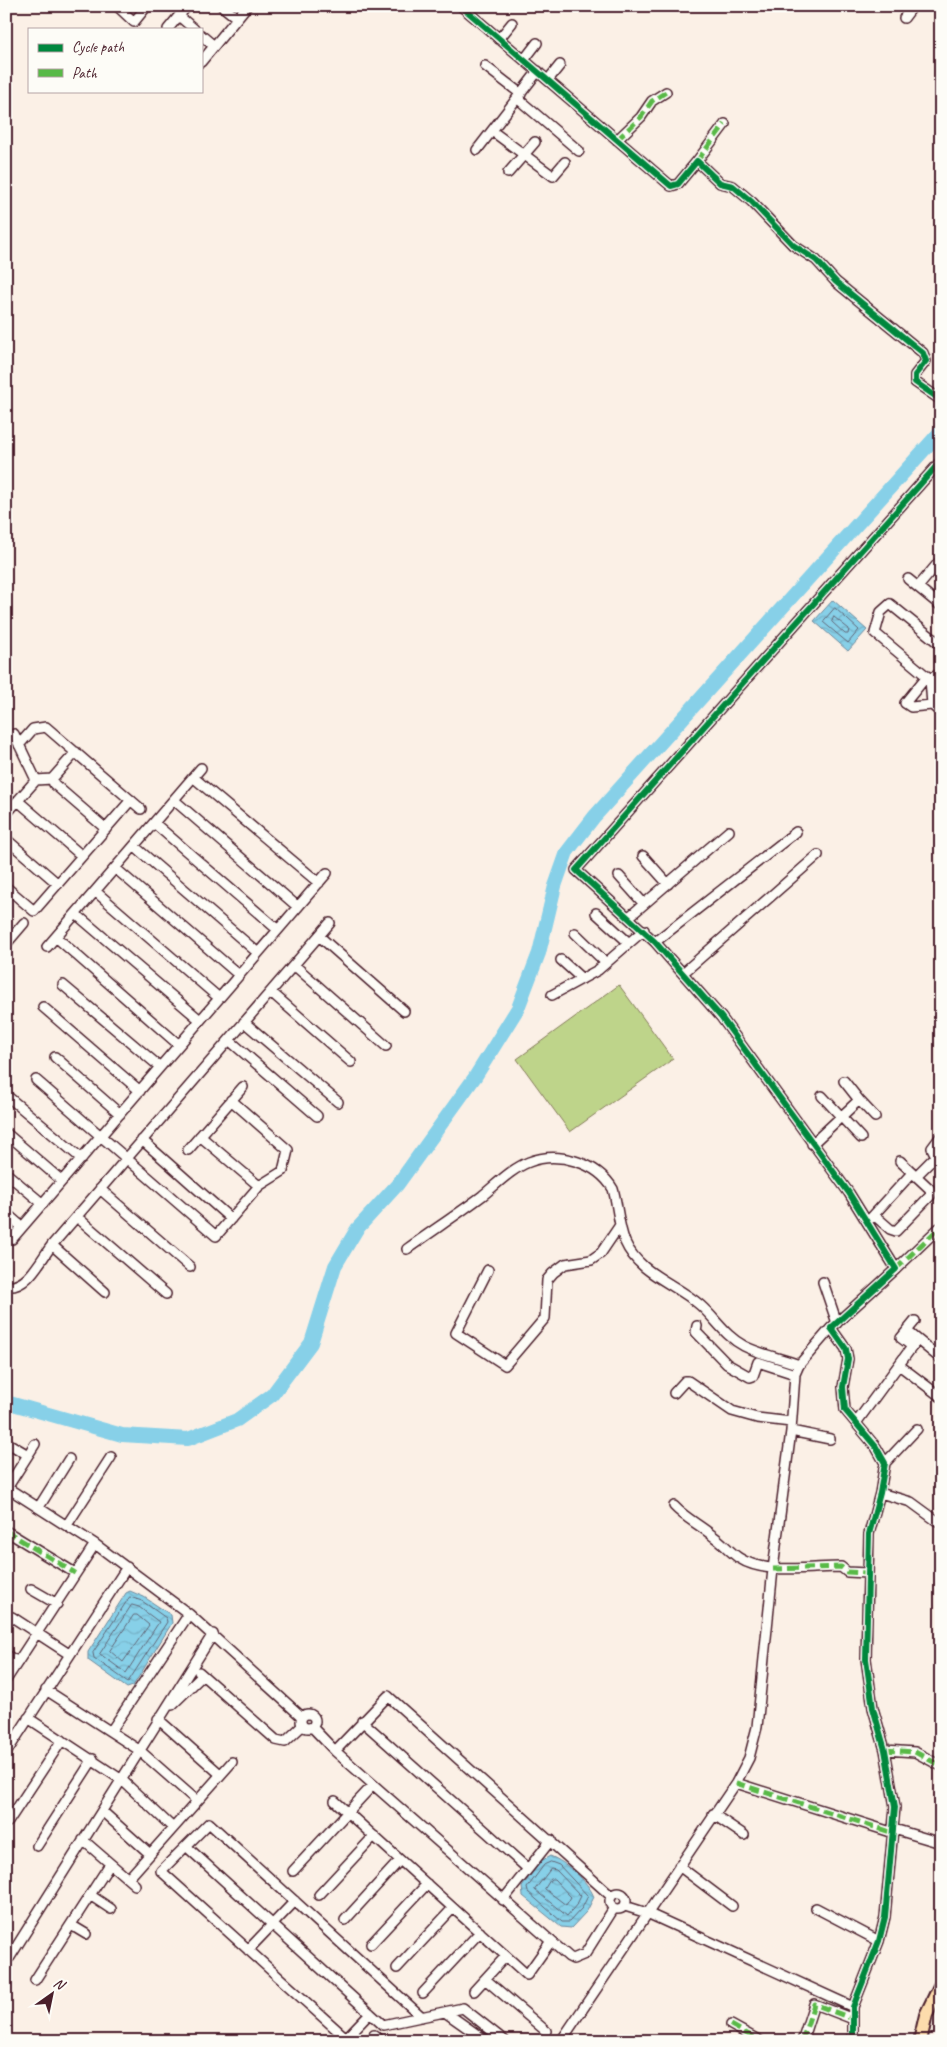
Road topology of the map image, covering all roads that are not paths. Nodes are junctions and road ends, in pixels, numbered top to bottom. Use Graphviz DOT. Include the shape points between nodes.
graph roads {
  1 [pos="117,6"];
  2 [pos="147,6"];
  3 [pos="187,6"];
  4 [pos="222,6"];
  5 [pos="247,6"];
  6 [pos="461,6"];
  7 [pos="913,6"];
  8 [pos="179,16"];
  9 [pos="237,18"];
  10 [pos="904,18"];
  11 [pos="134,22"];
  12 [pos="512,23"];
  13 [pos="142,28"];
  14 [pos="169,28"];
  15 [pos="193,28"];
  16 [pos="202,36"];
  17 [pos="499,39"];
  18 [pos="537,44"];
  19 [pos="214,46"];
  20 [pos="524,60"];
  21 [pos="202,61"];
  22 [pos="560,65"];
  23 [pos="485,66"];
  24 [pos="538,72"];
  25 [pos="548,80"];
  26 [pos="666,92"];
  27 [pos="519,96"];
  28 [pos="725,124"];
  29 [pos="492,131"];
  30 [pos="617,140"];
  31 [pos="535,142"];
  32 [pos="477,150"];
  33 [pos="579,151"];
  34 [pos="524,155"];
  35 [pos="697,161"];
  36 [pos="565,162"];
  37 [pos="508,173"];
  38 [pos="941,400"];
  39 [pos="941,461"];
  40 [pos="937,561"];
  41 [pos="908,579"];
  42 [pos="918,587"];
  43 [pos="941,606"];
  44 [pos="869,635"];
  45 [pos="941,645"];
  46 [pos="941,673"];
  47 [pos="927,678"];
  48 [pos="932,705"];
  49 [pos="941,713"];
  50 [pos="14,734"];
  51 [pos="19,745"];
  52 [pos="76,752"];
  53 [pos="201,768"];
  54 [pos="193,777"];
  55 [pos="52,779"];
  56 [pos="36,780"];
  57 [pos="131,800"];
  58 [pos="174,800"];
  59 [pos="18,801"];
  60 [pos="141,809"];
  61 [pos="6,814"];
  62 [pos="154,823"];
  63 [pos="106,829"];
  64 [pos="729,831"];
  65 [pos="796,832"];
  66 [pos="6,839"];
  67 [pos="134,846"];
  68 [pos="818,855"];
  69 [pos="82,856"];
  70 [pos="642,856"];
  71 [pos="115,868"];
  72 [pos="327,873"];
  73 [pos="619,876"];
  74 [pos="319,883"];
  75 [pos="58,884"];
  76 [pos="668,884"];
  77 [pos="6,887"];
  78 [pos="95,891"];
  79 [pos="644,904"];
  80 [pos="298,908"];
  81 [pos="596,913"];
  82 [pos="76,914"];
  83 [pos="629,917"];
  84 [pos="330,922"];
  85 [pos="24,923"];
  86 [pos="278,930"];
  87 [pos="644,930"];
  88 [pos="574,933"];
  89 [pos="319,936"];
  90 [pos="56,937"];
  91 [pos="7,941"];
  92 [pos="655,942"];
  93 [pos="629,943"];
  94 [pos="47,947"];
  95 [pos="258,953"];
  96 [pos="561,960"];
  97 [pos="606,963"];
  98 [pos="294,965"];
  99 [pos="682,972"];
  100 [pos="238,976"];
  101 [pos="582,979"];
  102 [pos="63,985"];
  103 [pos="271,992"];
  104 [pos="552,995"];
  105 [pos="219,998"];
  106 [pos="43,1008"];
  107 [pos="404,1011"];
  108 [pos="200,1020"];
  109 [pos="244,1022"];
  110 [pos="229,1040"];
  111 [pos="179,1045"];
  112 [pos="386,1046"];
  113 [pos="55,1057"];
  114 [pos="351,1062"];
  115 [pos="160,1067"];
  116 [pos="36,1080"];
  117 [pos="844,1081"];
  118 [pos="243,1087"];
  119 [pos="140,1091"];
  120 [pos="6,1095"];
  121 [pos="822,1096"];
  122 [pos="231,1100"];
  123 [pos="859,1100"];
  124 [pos="338,1102"];
  125 [pos="120,1114"];
  126 [pos="317,1116"];
  127 [pos="875,1117"];
  128 [pos="840,1118"];
  129 [pos="6,1134"];
  130 [pos="200,1136"];
  131 [pos="941,1136"];
  132 [pos="101,1137"];
  133 [pos="861,1138"];
  134 [pos="142,1140"];
  135 [pos="812,1144"];
  136 [pos="188,1150"];
  137 [pos="938,1157"];
  138 [pos="82,1159"];
  139 [pos="127,1159"];
  140 [pos="900,1162"];
  141 [pos="6,1173"];
  142 [pos="914,1175"];
  143 [pos="62,1181"];
  144 [pos="259,1186"];
  145 [pos="100,1189"];
  146 [pos="43,1204"];
  147 [pos="6,1213"];
  148 [pos="874,1215"];
  149 [pos="76,1217"];
  150 [pos="231,1219"];
  151 [pos="867,1223"];
  152 [pos="620,1225"];
  153 [pos="22,1227"];
  154 [pos="939,1228"];
  155 [pos="12,1240"];
  156 [pos="52,1245"];
  157 [pos="407,1249"];
  158 [pos="190,1267"];
  159 [pos="896,1269"];
  160 [pos="488,1270"];
  161 [pos="823,1282"];
  162 [pos="6,1286"];
  163 [pos="105,1292"];
  164 [pos="166,1294"];
  165 [pos="915,1321"];
  166 [pos="697,1326"];
  167 [pos="834,1326"];
  168 [pos="915,1343"];
  169 [pos="941,1359"];
  170 [pos="799,1365"];
  171 [pos="899,1365"];
  172 [pos="795,1374"];
  173 [pos="674,1394"];
  174 [pos="941,1397"];
  175 [pos="856,1423"];
  176 [pos="791,1427"];
  177 [pos="916,1429"];
  178 [pos="830,1439"];
  179 [pos="6,1442"];
  180 [pos="35,1444"];
  181 [pos="28,1456"];
  182 [pos="111,1457"];
  183 [pos="69,1459"];
  184 [pos="885,1463"];
  185 [pos="7,1488"];
  186 [pos="880,1493"];
  187 [pos="674,1506"];
  188 [pos="39,1507"];
  189 [pos="937,1521"];
  190 [pos="67,1525"];
  191 [pos="6,1531"];
  192 [pos="95,1544"];
  193 [pos="127,1567"];
  194 [pos="773,1569"];
  195 [pos="75,1573"];
  196 [pos="867,1573"];
  197 [pos="31,1590"];
  198 [pos="56,1604"];
  199 [pos="189,1614"];
  200 [pos="12,1616"];
  201 [pos="38,1633"];
  202 [pos="213,1634"];
  203 [pos="69,1654"];
  204 [pos="6,1655"];
  205 [pos="18,1662"];
  206 [pos="193,1667"];
  207 [pos="202,1676"];
  208 [pos="6,1680"];
  209 [pos="46,1690"];
  210 [pos="28,1718"];
  211 [pos="158,1719"];
  212 [pos="302,1721"];
  213 [pos="362,1721"];
  214 [pos="111,1731"];
  215 [pos="62,1740"];
  216 [pos="8,1748"];
  217 [pos="139,1750"];
  218 [pos="885,1750"];
  219 [pos="335,1751"];
  220 [pos="93,1759"];
  221 [pos="232,1762"];
  222 [pos="941,1766"];
  223 [pos="220,1774"];
  224 [pos="122,1780"];
  225 [pos="736,1783"];
  226 [pos="373,1785"];
  227 [pos="197,1801"];
  228 [pos="335,1801"];
  229 [pos="102,1811"];
  230 [pos="347,1812"];
  231 [pos="713,1814"];
  232 [pos="8,1822"];
  233 [pos="173,1828"];
  234 [pos="894,1831"];
  235 [pos="744,1835"];
  236 [pos="374,1836"];
  237 [pos="83,1840"];
  238 [pos="550,1840"];
  239 [pos="941,1843"];
  240 [pos="37,1846"];
  241 [pos="186,1846"];
  242 [pos="150,1854"];
  243 [pos="400,1860"];
  244 [pos="110,1864"];
  245 [pos="679,1866"];
  246 [pos="528,1869"];
  247 [pos="293,1870"];
  248 [pos="427,1884"];
  249 [pos="90,1895"];
  250 [pos="319,1895"];
  251 [pos="611,1896"];
  252 [pos="503,1900"];
  253 [pos="295,1901"];
  254 [pos="625,1906"];
  255 [pos="732,1906"];
  256 [pos="453,1908"];
  257 [pos="614,1908"];
  258 [pos="816,1908"];
  259 [pos="111,1909"];
  260 [pos="647,1913"];
  261 [pos="345,1920"];
  262 [pos="272,1924"];
  263 [pos="71,1925"];
  264 [pos="480,1932"];
  265 [pos="86,1934"];
  266 [pos="879,1941"];
  267 [pos="551,1942"];
  268 [pos="371,1944"];
  269 [pos="248,1950"];
  270 [pos="506,1956"];
  271 [pos="10,1957"];
  272 [pos="397,1968"];
  273 [pos="485,1979"];
  274 [pos="35,1980"];
  275 [pos="941,1984"];
  276 [pos="474,1991"];
  277 [pos="423,1992"];
  278 [pos="853,2006"];
  279 [pos="445,2012"];
  280 [pos="370,2013"];
  281 [pos="422,2017"];
  282 [pos="853,2019"];
  283 [pos="731,2025"];
  284 [pos="546,2031"];
  285 [pos="486,2041"];
  286 [pos="504,2041"];
  287 [pos="561,2041"];
  288 [pos="760,2041"];
  289 [pos="802,2041"];
  290 [pos="853,2041"];
  291 [pos="920,2041"];
  1 -- 11 [label="street"];
  2 -- 11 [label="street"];
  3 -- 8 [label="street"];
  4 -- 9 [label="street"];
  5 -- 9 [label="street"];
  6 -- 17 [label="street"];
  7 -- 10 [label="street"];
  8 -- 14 [label="street"];
  8 -- 15 [label="street"];
  9 -- 19 [label="street"];
  11 -- 13 [label="street"];
  12 -- 17 [label="street"];
  16 -- 19 [label="street"];
  17 -- 20 [label="street"];
  18 -- 20 [label="street"];
  19 -- 21 [label="street"];
  20 -- 24 [label="street"];
  22 -- 25 [label="street"];
  23 -- 27 [label="street"];
  24 -- 25 [label="street"];
  24 -- 27 [label="street"];
  25 -- 30 [label="street"];
  26 -- 30 [label="street" via="652,102"];
  27 -- 29 [label="street"];
  27 -- 33 [label="street"];
  28 -- 35 [label="street"];
  29 -- 32 [label="street"];
  29 -- 34 [label="street"];
  30 -- 35 [label="street" via="673,186"];
  31 -- 34 [label="street"];
  34 -- 36 [label="street" via="553,176"];
  34 -- 37 [label="street"];
  35 -- 38 [label="street" via="720,183 733,186 752,202 793,246 819,263 836,282 923,353 926,361 915,375 915,382"];
  39 -- 83 [label="street" via="576,868"];
  40 -- 42 [label="street"];
  41 -- 42 [label="street"];
  42 -- 43 [label="street"];
  44 -- 47 [label="street"];
  45 -- 47 [label="street" via="890,604 881,612 875,634"];
  46 -- 47 [label="street"];
  47 -- 48 [label="street"];
  47 -- 48 [label="street" via="905,703 911,707"];
  48 -- 49 [label="street"];
  50 -- 51 [label="street"];
  51 -- 52 [label="street" via="34,729 46,727"];
  51 -- 56 [label="street"];
  52 -- 55 [label="street"];
  52 -- 57 [label="street"];
  53 -- 54 [label="street"];
  54 -- 58 [label="street"];
  54 -- 74 [label="street"];
  55 -- 56 [label="street"];
  55 -- 63 [label="street"];
  56 -- 59 [label="street"];
  57 -- 60 [label="street"];
  57 -- 63 [label="street"];
  58 -- 62 [label="street"];
  58 -- 80 [label="street"];
  59 -- 61 [label="street"];
  59 -- 69 [label="street"];
  62 -- 67 [label="street"];
  62 -- 86 [label="street"];
  63 -- 69 [label="street"];
  64 -- 76 [label="street"];
  65 -- 92 [label="street"];
  66 -- 75 [label="street"];
  67 -- 71 [label="street"];
  67 -- 95 [label="street"];
  68 -- 99 [label="street"];
  69 -- 75 [label="street"];
  70 -- 76 [label="street"];
  71 -- 78 [label="street"];
  71 -- 100 [label="street"];
  72 -- 74 [label="street"];
  73 -- 79 [label="street"];
  74 -- 80 [label="street"];
  75 -- 77 [label="street" via="34,911"];
  76 -- 79 [label="street"];
  78 -- 82 [label="street"];
  78 -- 105 [label="street"];
  79 -- 83 [label="street"];
  80 -- 86 [label="street"];
  81 -- 93 [label="street"];
  82 -- 90 [label="street"];
  82 -- 108 [label="street"];
  83 -- 87 [label="street"];
  84 -- 89 [label="street"];
  85 -- 91 [label="street"];
  86 -- 95 [label="street"];
  87 -- 92 [label="street"];
  87 -- 93 [label="street"];
  88 -- 97 [label="street"];
  89 -- 98 [label="street"];
  89 -- 107 [label="street"];
  90 -- 94 [label="street"];
  90 -- 111 [label="street"];
  92 -- 99 [label="street"];
  93 -- 97 [label="street"];
  95 -- 100 [label="street"];
  96 -- 101 [label="street"];
  97 -- 101 [label="street"];
  98 -- 103 [label="street"];
  98 -- 112 [label="street"];
  99 -- 135 [label="street" via="722,1016"];
  100 -- 105 [label="street"];
  101 -- 104 [label="street"];
  102 -- 115 [label="street"];
  103 -- 109 [label="street"];
  103 -- 114 [label="street"];
  105 -- 108 [label="street"];
  106 -- 119 [label="street"];
  108 -- 111 [label="street"];
  109 -- 110 [label="street"];
  109 -- 124 [label="street"];
  110 -- 126 [label="street"];
  110 -- 134 [label="street"];
  111 -- 115 [label="street"];
  113 -- 125 [label="street"];
  115 -- 119 [label="street"];
  116 -- 132 [label="street"];
  117 -- 123 [label="street"];
  118 -- 122 [label="street"];
  119 -- 125 [label="street"];
  120 -- 138 [label="street"];
  121 -- 128 [label="street"];
  122 -- 130 [label="street"];
  122 -- 144 [label="street" via="288,1150 283,1171"];
  123 -- 127 [label="street"];
  123 -- 128 [label="street"];
  125 -- 132 [label="street"];
  128 -- 133 [label="street"];
  128 -- 135 [label="street"];
  129 -- 143 [label="street"];
  130 -- 136 [label="street"];
  130 -- 144 [label="street"];
  131 -- 137 [label="street" via="932,1148"];
  132 -- 138 [label="street"];
  132 -- 139 [label="street"];
  134 -- 139 [label="street"];
  134 -- 150 [label="street"];
  135 -- 151 [label="street"];
  137 -- 142 [label="street"];
  138 -- 143 [label="street"];
  139 -- 145 [label="street"];
  139 -- 150 [label="street" via="216,1236"];
  140 -- 142 [label="street"];
  141 -- 146 [label="street"];
  142 -- 148 [label="street"];
  142 -- 148 [label="street" via="930,1189 931,1195 896,1231"];
  143 -- 146 [label="street"];
  144 -- 150 [label="street"];
  145 -- 149 [label="street"];
  145 -- 158 [label="street"];
  146 -- 153 [label="street"];
  147 -- 153 [label="street"];
  148 -- 151 [label="street"];
  149 -- 156 [label="street"];
  149 -- 164 [label="street"];
  151 -- 159 [label="street"];
  152 -- 157 [label="street" via="614,1190 609,1182 576,1161 551,1158 528,1162 504,1177"];
  152 -- 160 [label="street" via="591,1260 565,1264 547,1280 546,1318 505,1365 456,1334"];
  152 -- 170 [label="street" via="625,1242 640,1264 701,1306 725,1333 743,1346"];
  153 -- 155 [label="street"];
  154 -- 159 [label="street"];
  156 -- 162 [label="street" via="26,1280 18,1286"];
  156 -- 163 [label="street"];
  159 -- 167 [label="street"];
  161 -- 167 [label="street"];
  165 -- 168 [label="street" via="901,1338"];
  166 -- 172 [label="street" via="696,1332 727,1364 750,1377 758,1362"];
  167 -- 170 [label="street"];
  167 -- 175 [label="street" via="848,1359 843,1402 845,1410"];
  168 -- 169 [label="street"];
  168 -- 171 [label="street"];
  170 -- 172 [label="street"];
  171 -- 174 [label="street"];
  171 -- 175 [label="street"];
  172 -- 176 [label="street"];
  173 -- 176 [label="street" via="688,1381 732,1411"];
  175 -- 184 [label="street"];
  176 -- 178 [label="street"];
  176 -- 194 [label="street"];
  177 -- 184 [label="street"];
  179 -- 181 [label="street"];
  180 -- 181 [label="street"];
  181 -- 185 [label="street"];
  182 -- 190 [label="street"];
  183 -- 188 [label="street"];
  184 -- 186 [label="street"];
  185 -- 188 [label="street"];
  186 -- 189 [label="street" via="911,1502"];
  186 -- 196 [label="street" via="868,1534"];
  187 -- 194 [label="street" via="740,1559"];
  188 -- 190 [label="street"];
  190 -- 192 [label="street"];
  191 -- 195 [label="street"];
  192 -- 193 [label="street"];
  192 -- 195 [label="street"];
  193 -- 199 [label="street"];
  193 -- 203 [label="street"];
  194 -- 196 [label="street" via="841,1567 848,1572"];
  194 -- 225 [label="street" via="757,1728 749,1758"];
  195 -- 198 [label="street"];
  196 -- 218 [label="street" via="866,1659 873,1708"];
  197 -- 198 [label="street"];
  198 -- 201 [label="street"];
  199 -- 202 [label="street"];
  199 -- 214 [label="street"];
  200 -- 201 [label="street"];
  201 -- 203 [label="street"];
  201 -- 205 [label="street"];
  202 -- 206 [label="street"];
  202 -- 212 [label="street"];
  203 -- 209 [label="street"];
  204 -- 205 [label="street"];
  205 -- 208 [label="street"];
  206 -- 207 [label="street"];
  206 -- 211 [label="street"];
  207 -- 211 [label="street"];
  207 -- 212 [label="street" via="276,1740 285,1742"];
  209 -- 210 [label="street"];
  209 -- 214 [label="street"];
  210 -- 215 [label="street"];
  210 -- 216 [label="street"];
  211 -- 217 [label="street"];
  211 -- 223 [label="street"];
  212 -- 219 [label="street" via="309,1714 313,1716 312,1727"];
  213 -- 219 [label="street"];
  213 -- 238 [label="street" via="388,1696"];
  213 -- 246 [label="street"];
  214 -- 217 [label="street"];
  215 -- 220 [label="street"];
  215 -- 232 [label="street"];
  217 -- 224 [label="street"];
  217 -- 227 [label="street"];
  218 -- 222 [label="street" via="915,1752"];
  218 -- 234 [label="street" via="895,1806"];
  219 -- 226 [label="street"];
  220 -- 224 [label="street"];
  220 -- 240 [label="street"];
  221 -- 223 [label="street"];
  223 -- 227 [label="street"];
  224 -- 229 [label="street"];
  224 -- 233 [label="street"];
  225 -- 231 [label="street"];
  225 -- 234 [label="street"];
  226 -- 230 [label="street"];
  226 -- 252 [label="street"];
  227 -- 233 [label="street"];
  228 -- 230 [label="street"];
  229 -- 237 [label="street"];
  229 -- 242 [label="street"];
  230 -- 236 [label="street"];
  230 -- 247 [label="street"];
  231 -- 235 [label="street"];
  231 -- 245 [label="street"];
  233 -- 242 [label="street"];
  234 -- 239 [label="street"];
  234 -- 266 [label="street" via="885,1917"];
  236 -- 243 [label="street"];
  236 -- 250 [label="street"];
  237 -- 244 [label="street"];
  237 -- 271 [label="street"];
  238 -- 246 [label="street"];
  238 -- 251 [label="street"];
  241 -- 253 [label="street" via="208,1822"];
  241 -- 262 [label="street"];
  241 -- 269 [label="street" via="161,1871"];
  242 -- 244 [label="street" via="131,1882"];
  243 -- 248 [label="street"];
  243 -- 261 [label="street"];
  244 -- 249 [label="street"];
  245 -- 255 [label="street"];
  245 -- 260 [label="street"];
  246 -- 252 [label="street"];
  248 -- 256 [label="street"];
  248 -- 268 [label="street"];
  249 -- 259 [label="street"];
  249 -- 263 [label="street"];
  251 -- 254 [label="street" via="616,1893 624,1895"];
  251 -- 257 [label="street"];
  252 -- 267 [label="street"];
  253 -- 262 [label="street"];
  253 -- 281 [label="street"];
  254 -- 257 [label="street"];
  254 -- 260 [label="street"];
  256 -- 264 [label="street"];
  256 -- 272 [label="street"];
  257 -- 267 [label="street" via="580,1958 568,1957"];
  258 -- 266 [label="street"];
  260 -- 278 [label="street"];
  260 -- 287 [label="street"];
  262 -- 269 [label="street"];
  262 -- 280 [label="street"];
  263 -- 265 [label="street"];
  263 -- 274 [label="street"];
  264 -- 270 [label="street"];
  264 -- 277 [label="street"];
  266 -- 278 [label="street"];
  267 -- 270 [label="street" via="527,1975"];
  269 -- 280 [label="street" via="346,2038"];
  270 -- 273 [label="street"];
  273 -- 276 [label="street"];
  273 -- 284 [label="street"];
  275 -- 291 [label="main road" via="926,2015"];
  278 -- 282 [label="street"];
  279 -- 281 [label="street"];
  279 -- 285 [label="street"];
  279 -- 286 [label="street" via="463,2008"];
  280 -- 281 [label="street" via="383,2025"];
  282 -- 289 [label="street" via="814,2004"];
  282 -- 290 [label="street"];
  283 -- 288 [label="street"];
}
